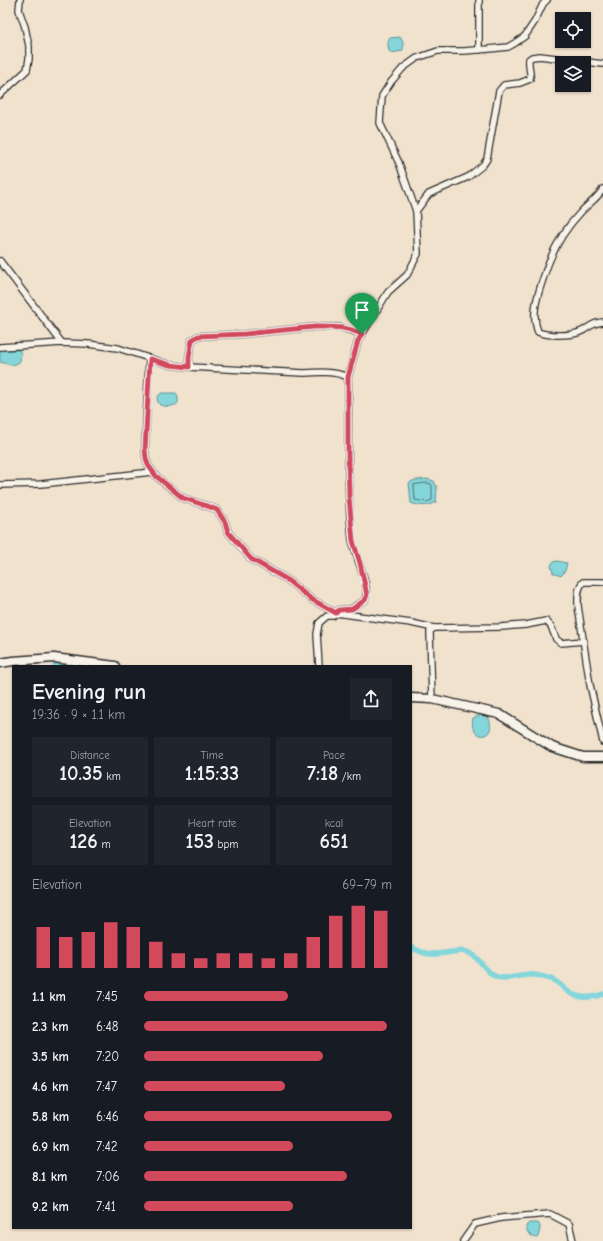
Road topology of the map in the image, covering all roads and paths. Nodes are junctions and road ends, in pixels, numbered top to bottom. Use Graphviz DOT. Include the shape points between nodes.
graph roads {
  1 [pos="20,0"];
  2 [pos="479,0"];
  3 [pos="548,0"];
  4 [pos="479,50"];
  5 [pos="603,64"];
  6 [pos="0,95"];
  7 [pos="603,189"];
  8 [pos="416,211"];
  9 [pos="0,261"];
  10 [pos="603,322"];
  11 [pos="362,334"];
  12 [pos="62,343"];
  13 [pos="0,347"];
  14 [pos="150,359"];
  15 [pos="189,367"];
  16 [pos="348,377"];
  17 [pos="152,472"];
  18 [pos="0,485"];
  19 [pos="603,582"];
  20 [pos="336,613"];
  21 [pos="434,628"];
  22 [pos="584,641"];
  23 [pos="0,663"];
  24 [pos="108,665"];
  25 [pos="319,665"];
  26 [pos="412,698"];
  27 [pos="432,699"];
  28 [pos="603,742"];
  29 [pos="603,757"];
  30 [pos="463,1241"];
  31 [pos="573,1241"];
  1 -- 6 [label="street" via="19,10 29,46 27,70"];
  2 -- 4 [label="street"];
  3 -- 4 [label="street" via="543,4 525,36 516,43 508,47"];
  4 -- 8 [label="street" via="438,51 417,58 403,68 382,96 380,123"];
  5 -- 8 [label="street" via="540,56 529,59 530,80 504,85 499,92 484,165 468,177 429,194"];
  7 -- 10 [label="street" via="579,213 555,247 538,291 535,320 538,332 555,336 581,332"];
  8 -- 11 [label="street" via="418,254 407,275 388,292"];
  9 -- 12 [label="street"];
  11 -- 15 [label="street" via="340,327 314,327 198,336 192,340"];
  11 -- 16 [label="street"];
  12 -- 13 [label="street"];
  12 -- 14 [label="street" via="118,348"];
  14 -- 15 [label="street"];
  14 -- 17 [label="street" via="145,450"];
  15 -- 16 [label="street" via="318,372"];
  16 -- 20 [label="street" via="351,526 367,595 365,600 352,609 339,610"];
  17 -- 18 [label="street" via="40,484"];
  17 -- 20 [label="street" via="183,498 217,510 228,532 251,559"];
  19 -- 22 [label="street" via="583,582 579,587 578,606"];
  20 -- 21 [label="street"];
  20 -- 25 [label="street" via="327,616 319,624"];
  21 -- 22 [label="street" via="501,627 546,621 561,643"];
  21 -- 27 [label="street" via="430,631"];
  22 -- 28 [label="street" via="590,685"];
  23 -- 24 [label="street" via="54,658"];
  26 -- 27 [label="street"];
  27 -- 29 [label="street" via="499,714 552,747 582,758"];
  30 -- 31 [label="street" via="475,1224 501,1218 550,1214 569,1224"];
}
